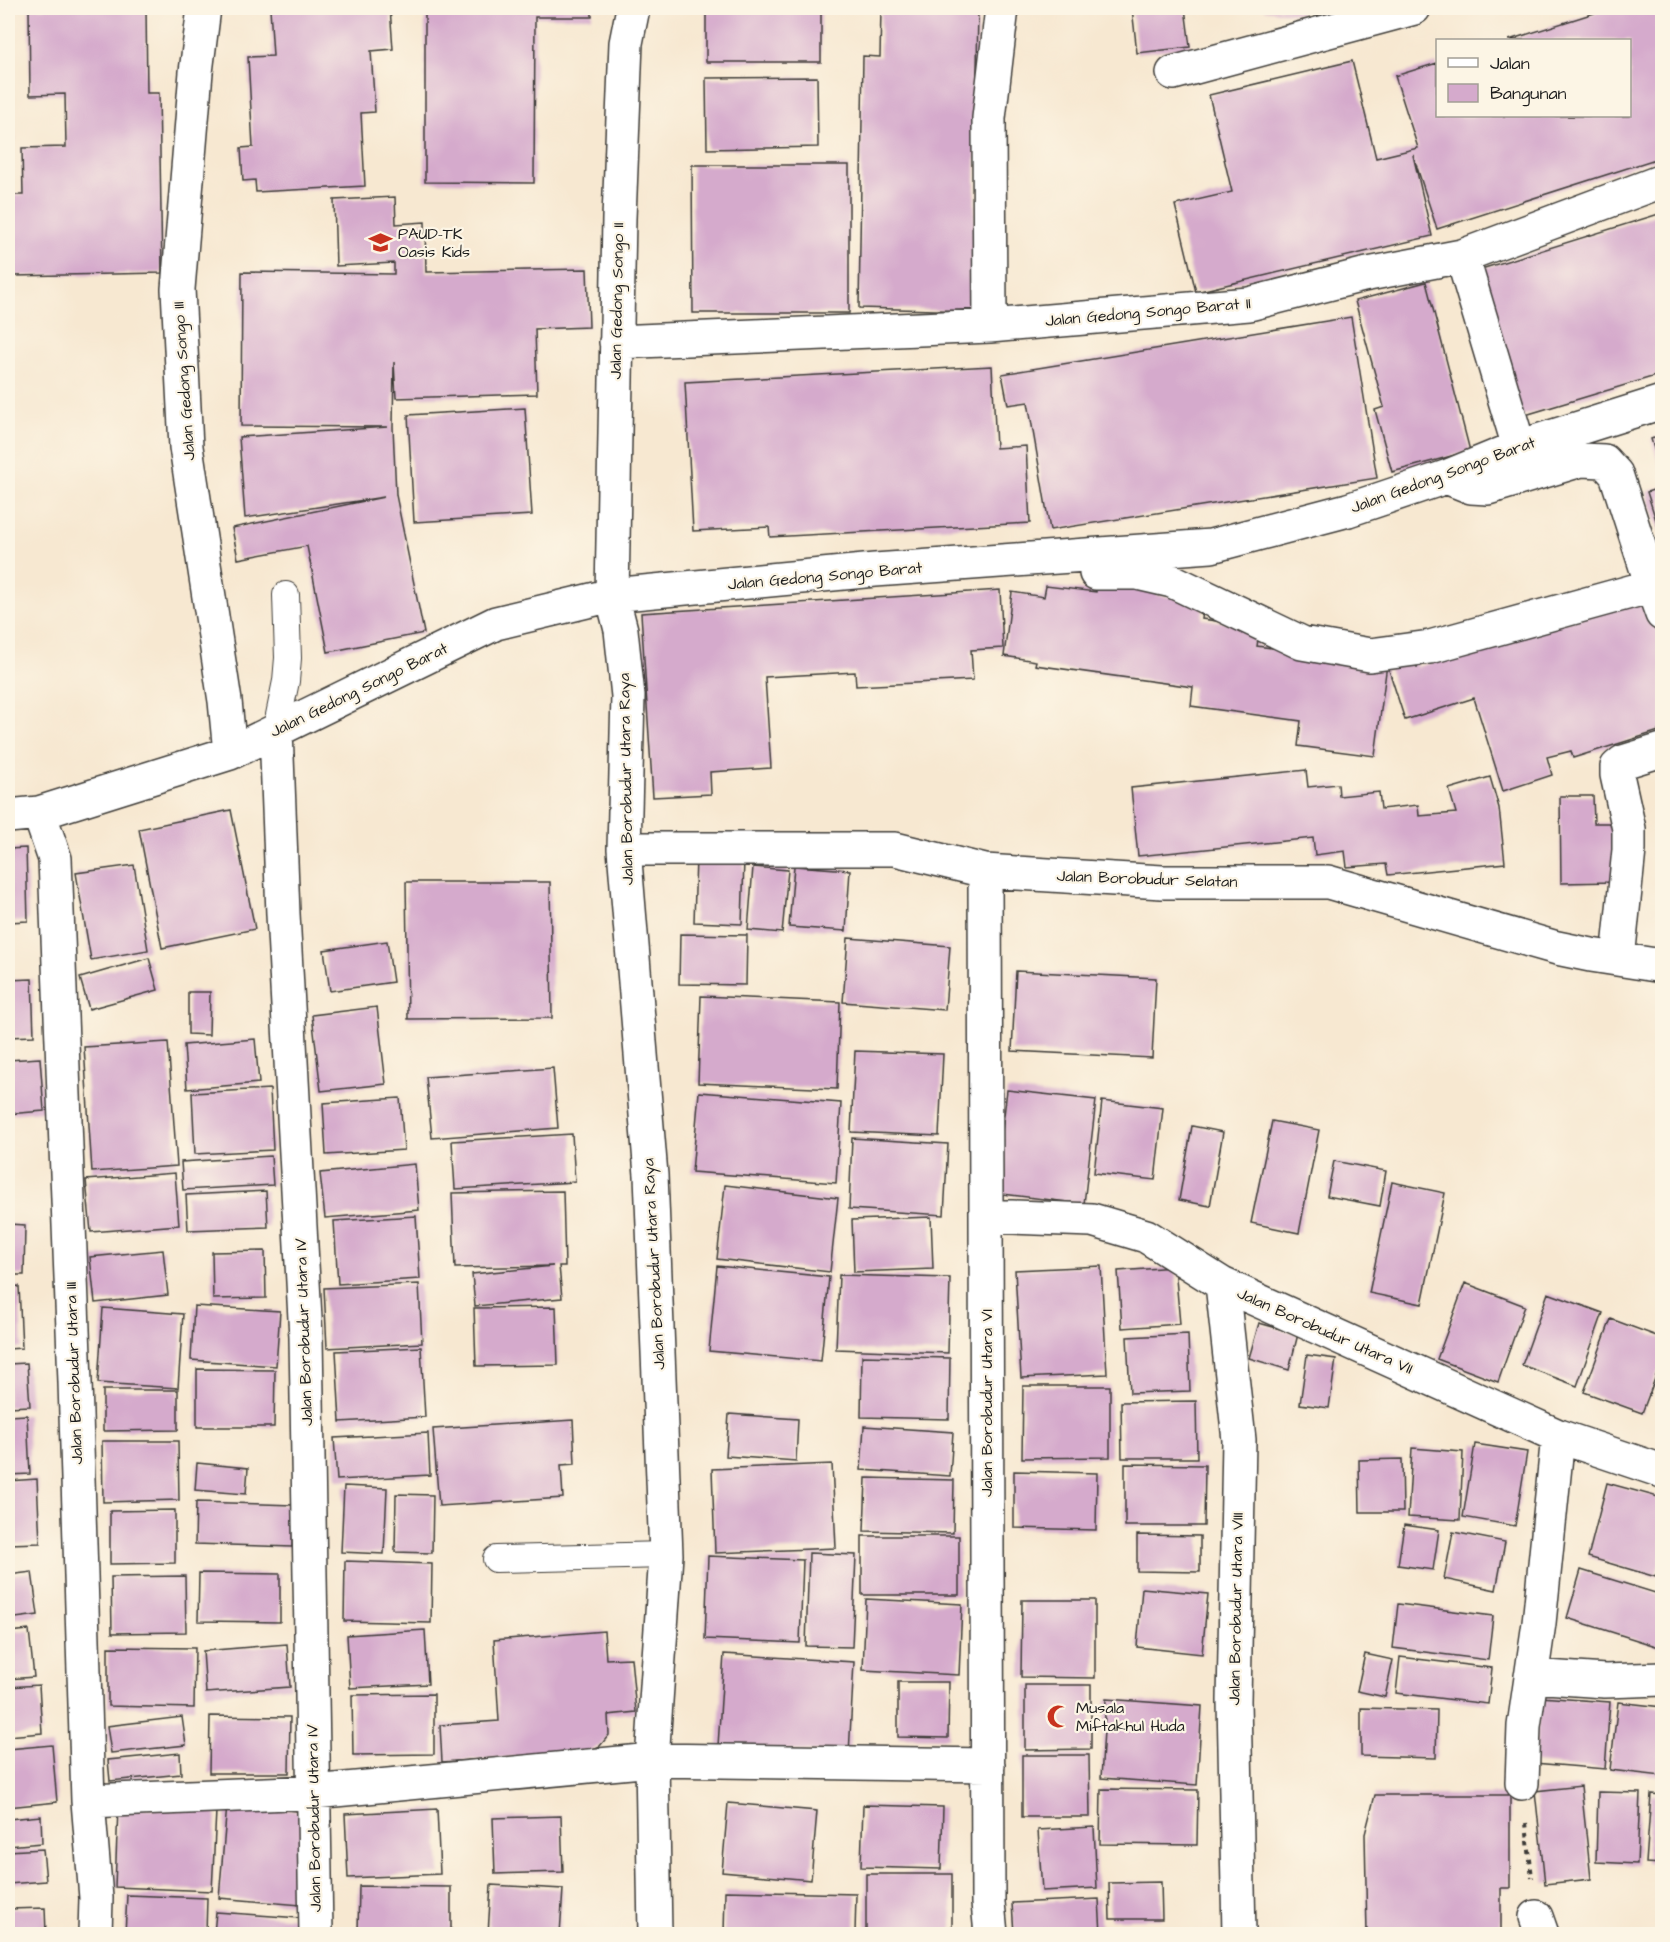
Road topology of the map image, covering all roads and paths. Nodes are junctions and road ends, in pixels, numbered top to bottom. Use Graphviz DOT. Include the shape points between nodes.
graph roads {
  1 [pos="204,8"];
  2 [pos="633,8"];
  3 [pos="1002,8"];
  4 [pos="1414,8"];
  5 [pos="1173,73"];
  6 [pos="1662,181"];
  7 [pos="1462,256"];
  8 [pos="990,326"];
  9 [pos="616,342"];
  10 [pos="1662,402"];
  11 [pos="1519,447"];
  12 [pos="1446,477"];
  13 [pos="875,570"];
  14 [pos="286,595"];
  15 [pos="612,595"];
  16 [pos="1657,600"];
  17 [pos="276,730"];
  18 [pos="1662,750"];
  19 [pos="230,753"];
  20 [pos="23,814"];
  21 [pos="624,849"];
  22 [pos="985,871"];
  23 [pos="1617,959"];
  24 [pos="1662,966"];
  25 [pos="986,1216"];
  26 [pos="1222,1284"];
  27 [pos="1558,1436"];
  28 [pos="1662,1471"];
  29 [pos="666,1555"];
  30 [pos="496,1559"];
  31 [pos="1531,1676"];
  32 [pos="1662,1679"];
  33 [pos="652,1760"];
  34 [pos="988,1765"];
  35 [pos="1522,1784"];
  36 [pos="314,1792"];
  37 [pos="88,1801"];
  38 [pos="1539,1926"];
  39 [pos="95,1935"];
  40 [pos="316,1935"];
  41 [pos="655,1935"];
  42 [pos="991,1935"];
  43 [pos="1239,1935"];
  1 -- 19 [label="street, Jalan Gedong Songo III" via="195,72 178,289 186,447"];
  2 -- 9 [label="street, Jalan Gedong Songo II" via="626,43"];
  3 -- 8 [label="street" via="988,118"];
  4 -- 5 [label="street"];
  6 -- 7 [label="street, Jalan Gedong Songo Barat II"];
  7 -- 8 [label="street, Jalan Gedong Songo Barat II" via="1363,275 1249,304"];
  7 -- 11 [label="street"];
  8 -- 9 [label="street, Jalan Gedong Songo Barat II"];
  9 -- 15 [label="street, Jalan Gedong Songo II"];
  10 -- 11 [label="street, Jalan Gedong Songo Barat"];
  11 -- 12 [label="street, Jalan Gedong Songo Barat"];
  12 -- 13 [label="street, Jalan Gedong Songo Barat" via="1348,510 1211,546"];
  12 -- 16 [label="street" via="1471,487 1488,488 1581,460 1604,461 1616,474"];
  13 -- 15 [label="street, Jalan Gedong Songo Barat"];
  13 -- 16 [label="street" via="915,584 942,586 1097,572 1137,573 1172,581 1302,643 1370,655 1430,647"];
  14 -- 17 [label="lane" via="288,658"];
  15 -- 17 [label="street, Jalan Gedong Songo Barat" via="496,623"];
  15 -- 21 [label="street, Jalan Borobudur Utara Raya" via="621,630 628,696"];
  17 -- 19 [label="street, Jalan Gedong Songo Barat"];
  17 -- 36 [label="street, Jalan Borobudur Utara IV" via="306,1337"];
  18 -- 23 [label="street" via="1617,767 1629,829"];
  19 -- 20 [label="street, Jalan Gedong Songo Barat"];
  20 -- 37 [label="street, Jalan Borobudur Utara III" via="55,859"];
  21 -- 22 [label="street, Jalan Borobudur Selatan" via="895,849"];
  21 -- 29 [label="street, Jalan Borobudur Utara Raya" via="651,1175"];
  22 -- 23 [label="street, Jalan Borobudur Selatan" via="1162,882 1328,882 1557,948"];
  22 -- 25 [label="street, Jalan Borobudur Utara VI"];
  23 -- 24 [label="street, Jalan Borobudur Selatan"];
  25 -- 26 [label="street, Jalan Borobudur Utara VII" via="1092,1220 1146,1236"];
  25 -- 34 [label="street, Jalan Borobudur Utara VI"];
  26 -- 27 [label="street, Jalan Borobudur Utara VII"];
  26 -- 43 [label="street, Jalan Borobudur Utara VIII" via="1239,1440 1234,1701"];
  27 -- 28 [label="street, Jalan Borobudur Utara VII"];
  27 -- 31 [label="street"];
  29 -- 30 [label="lane"];
  29 -- 33 [label="street, Jalan Borobudur Utara Raya"];
  31 -- 32 [label="street" via="1605,1681"];
  31 -- 35 [label="street"];
  33 -- 34 [label="street"];
  33 -- 36 [label="street"];
  33 -- 41 [label="street, Jalan Borobudur Utara Raya"];
  34 -- 42 [label="street, Jalan Borobudur Utara VI"];
  35 -- 38 [label="path"];
  36 -- 37 [label="street"];
  36 -- 40 [label="street, Jalan Borobudur Utara IV"];
  37 -- 39 [label="street, Jalan Borobudur Utara III"];
}
